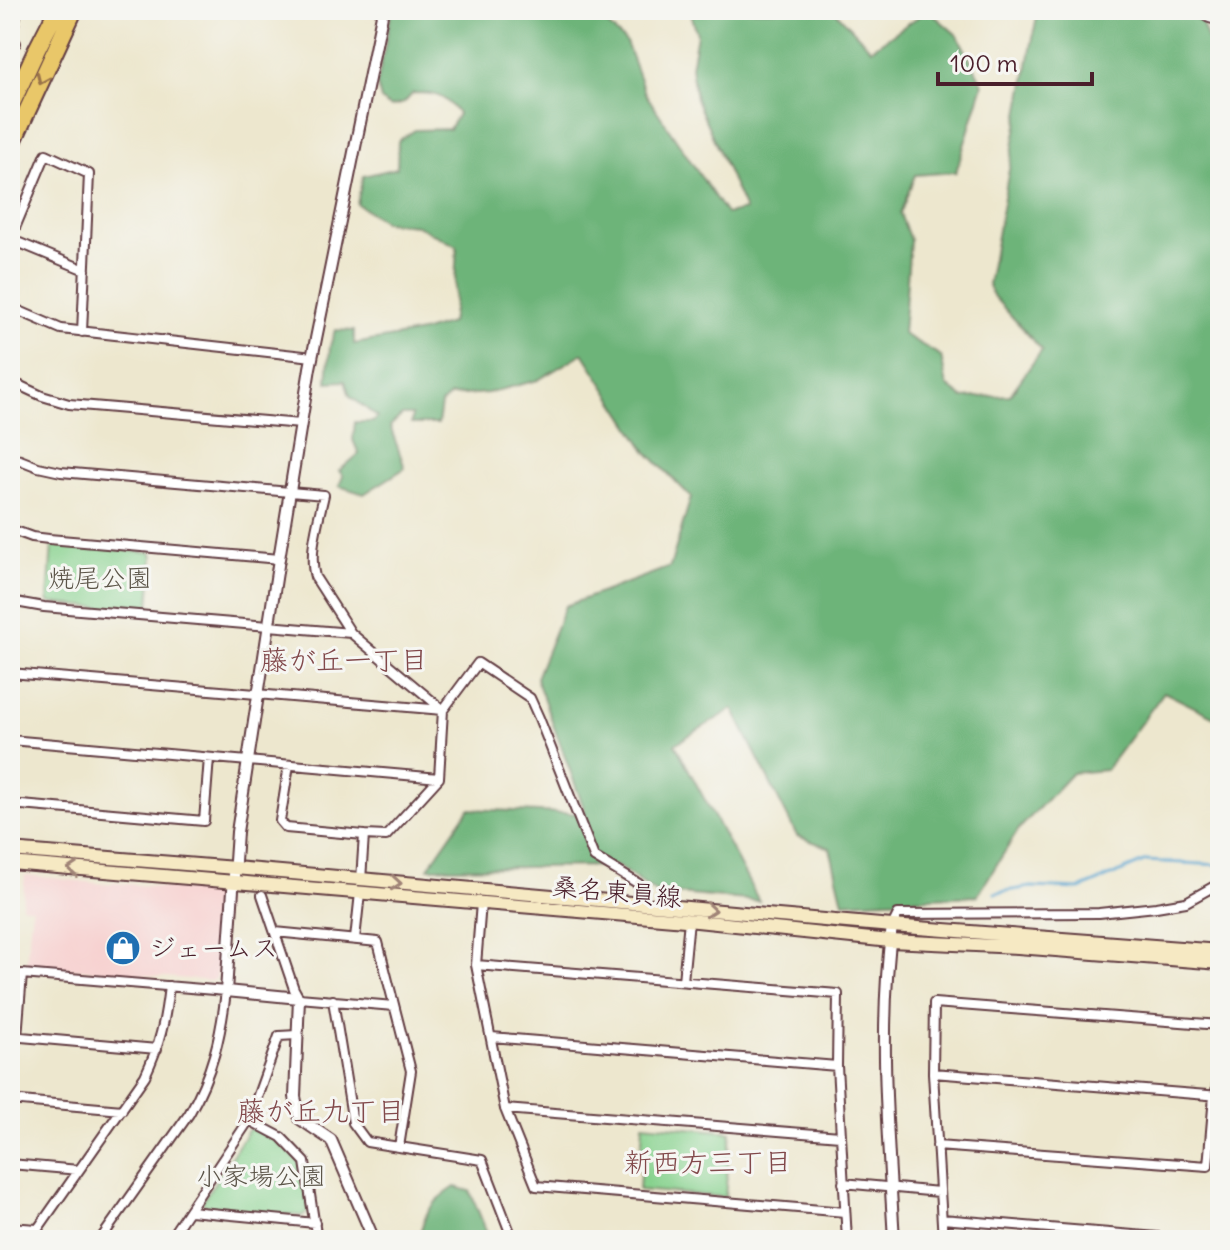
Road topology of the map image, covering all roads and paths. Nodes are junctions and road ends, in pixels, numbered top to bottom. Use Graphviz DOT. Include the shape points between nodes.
graph roads {
  1 [pos="17,10"];
  2 [pos="57,10"];
  3 [pos="74,10"];
  4 [pos="383,10"];
  5 [pos="1202,10"];
  6 [pos="1220,20"];
  7 [pos="16,43"];
  8 [pos="10,107"];
  9 [pos="10,148"];
  10 [pos="10,240"];
  11 [pos="85,270"];
  12 [pos="10,307"];
  13 [pos="82,332"];
  14 [pos="313,357"];
  15 [pos="10,381"];
  16 [pos="301,424"];
  17 [pos="10,456"];
  18 [pos="290,492"];
  19 [pos="10,529"];
  20 [pos="279,559"];
  21 [pos="10,601"];
  22 [pos="268,627"];
  23 [pos="351,633"];
  24 [pos="10,673"];
  25 [pos="258,695"];
  26 [pos="443,710"];
  27 [pos="10,740"];
  28 [pos="209,758"];
  29 [pos="247,762"];
  30 [pos="289,765"];
  31 [pos="439,778"];
  32 [pos="10,804"];
  33 [pos="364,835"];
  34 [pos="10,850"];
  35 [pos="10,863"];
  36 [pos="235,875"];
  37 [pos="1220,883"];
  38 [pos="360,887"];
  39 [pos="262,895"];
  40 [pos="481,903"];
  41 [pos="637,904"];
  42 [pos="796,916"];
  43 [pos="689,920"];
  44 [pos="892,926"];
  45 [pos="275,932"];
  46 [pos="355,939"];
  47 [pos="890,941"];
  48 [pos="1018,947"];
  49 [pos="1220,951"];
  50 [pos="1220,963"];
  51 [pos="476,965"];
  52 [pos="683,981"];
  53 [pos="169,986"];
  54 [pos="226,991"];
  55 [pos="299,998"];
  56 [pos="333,1000"];
  57 [pos="394,1006"];
  58 [pos="1220,1025"];
  59 [pos="297,1035"];
  60 [pos="14,1037"];
  61 [pos="491,1037"];
  62 [pos="1220,1041"];
  63 [pos="157,1049"];
  64 [pos="837,1066"];
  65 [pos="933,1073"];
  66 [pos="1216,1096"];
  67 [pos="10,1100"];
  68 [pos="505,1109"];
  69 [pos="122,1110"];
  70 [pos="249,1120"];
  71 [pos="840,1136"];
  72 [pos="937,1146"];
  73 [pos="399,1147"];
  74 [pos="10,1164"];
  75 [pos="79,1170"];
  76 [pos="843,1183"];
  77 [pos="891,1187"];
  78 [pos="939,1192"];
  79 [pos="190,1211"];
  80 [pos="845,1212"];
  81 [pos="942,1219"];
  82 [pos="315,1223"];
  83 [pos="10,1227"];
  84 [pos="37,1229"];
  85 [pos="102,1236"];
  86 [pos="30,1240"];
  87 [pos="114,1240"];
  88 [pos="169,1240"];
  89 [pos="317,1240"];
  90 [pos="374,1240"];
  91 [pos="513,1240"];
  92 [pos="847,1240"];
  93 [pos="894,1240"];
  94 [pos="943,1240"];
  95 [pos="1194,1240"];
  1 -- 7 [label="street" via="11,39"];
  2 -- 8 [label="highway"];
  3 -- 9 [label="highway, one-way"];
  4 -- 14 [label="street"];
  5 -- 6 [label="street"];
  10 -- 11 [label="street"];
  10 -- 11 [label="street" via="46,154 89,174"];
  11 -- 13 [label="street"];
  12 -- 13 [label="street" via="61,329"];
  13 -- 14 [label="street"];
  14 -- 16 [label="street"];
  15 -- 16 [label="street" via="69,404"];
  16 -- 18 [label="street"];
  17 -- 18 [label="street" via="61,472"];
  18 -- 20 [label="street"];
  18 -- 23 [label="street" via="324,495 313,569"];
  19 -- 20 [label="street" via="49,539"];
  20 -- 22 [label="street"];
  21 -- 22 [label="street"];
  22 -- 23 [label="street"];
  22 -- 25 [label="street"];
  23 -- 26 [label="street"];
  24 -- 25 [label="street"];
  25 -- 26 [label="street"];
  25 -- 29 [label="street"];
  26 -- 31 [label="street"];
  26 -- 41 [label="street" via="478,663 530,698 594,857 639,884"];
  27 -- 28 [label="street"];
  28 -- 29 [label="street"];
  28 -- 32 [label="street" via="204,821"];
  29 -- 30 [label="street"];
  29 -- 36 [label="street"];
  30 -- 31 [label="street"];
  30 -- 33 [label="street" via="280,821 286,828"];
  31 -- 33 [label="street" via="386,836"];
  33 -- 38 [label="street"];
  34 -- 36 [label="main road, 桑名東員線"];
  36 -- 35 [label="main road, 桑名東員線, one-way"];
  36 -- 38 [label="main road, 桑名東員線"];
  36 -- 54 [label="street"];
  37 -- 44 [label="street" via="1186,902 1156,907 1099,913 898,914"];
  38 -- 40 [label="main road, 桑名東員線"];
  38 -- 41 [label="main road, 桑名東員線, one-way"];
  38 -- 46 [label="street"];
  39 -- 45 [label="street"];
  40 -- 43 [label="main road, 桑名東員線"];
  40 -- 51 [label="street"];
  41 -- 42 [label="main road, 桑名東員線, one-way"];
  42 -- 44 [label="main road, 桑名東員線"];
  42 -- 47 [label="main road" via="810,923 882,929 889,932"];
  43 -- 47 [label="main road, 桑名東員線"];
  43 -- 52 [label="street"];
  44 -- 47 [label="street"];
  44 -- 48 [label="main road" via="902,935"];
  44 -- 49 [label="main road, 桑名東員線"];
  45 -- 46 [label="street"];
  45 -- 55 [label="street"];
  46 -- 57 [label="street" via="378,942"];
  47 -- 48 [label="main road, 桑名東員線"];
  47 -- 77 [label="street" via="884,1026"];
  48 -- 50 [label="main road, 桑名東員線"];
  51 -- 52 [label="street"];
  51 -- 61 [label="street"];
  52 -- 64 [label="street" via="838,994"];
  53 -- 54 [label="street"];
  53 -- 60 [label="street" via="22,974"];
  53 -- 63 [label="street"];
  54 -- 55 [label="street"];
  54 -- 85 [label="street" via="220,1040 199,1097"];
  55 -- 56 [label="street"];
  55 -- 59 [label="street"];
  56 -- 57 [label="street"];
  56 -- 73 [label="street" via="353,1123 367,1142"];
  57 -- 73 [label="street" via="411,1071"];
  58 -- 65 [label="street" via="934,1003"];
  59 -- 70 [label="street" via="279,1036"];
  59 -- 90 [label="street" via="295,1097 300,1119 331,1140"];
  60 -- 63 [label="street"];
  61 -- 64 [label="street"];
  61 -- 68 [label="street"];
  62 -- 66 [label="street"];
  63 -- 69 [label="street"];
  64 -- 71 [label="street"];
  65 -- 66 [label="street"];
  65 -- 72 [label="street"];
  66 -- 72 [label="street" via="1208,1166"];
  67 -- 69 [label="street"];
  68 -- 71 [label="street"];
  68 -- 80 [label="street" via="536,1186"];
  69 -- 75 [label="street"];
  70 -- 79 [label="street"];
  70 -- 82 [label="street" via="281,1137 305,1162"];
  71 -- 76 [label="street"];
  72 -- 78 [label="street"];
  73 -- 91 [label="street" via="482,1160"];
  74 -- 75 [label="street"];
  75 -- 84 [label="street"];
  76 -- 77 [label="street"];
  76 -- 80 [label="street"];
  77 -- 78 [label="street"];
  77 -- 93 [label="street"];
  78 -- 81 [label="street"];
  79 -- 82 [label="street"];
  79 -- 88 [label="street"];
  80 -- 92 [label="street"];
  81 -- 94 [label="street"];
  81 -- 95 [label="street"];
  82 -- 89 [label="street"];
  83 -- 84 [label="street"];
  84 -- 86 [label="street"];
  85 -- 87 [label="street"];
}
